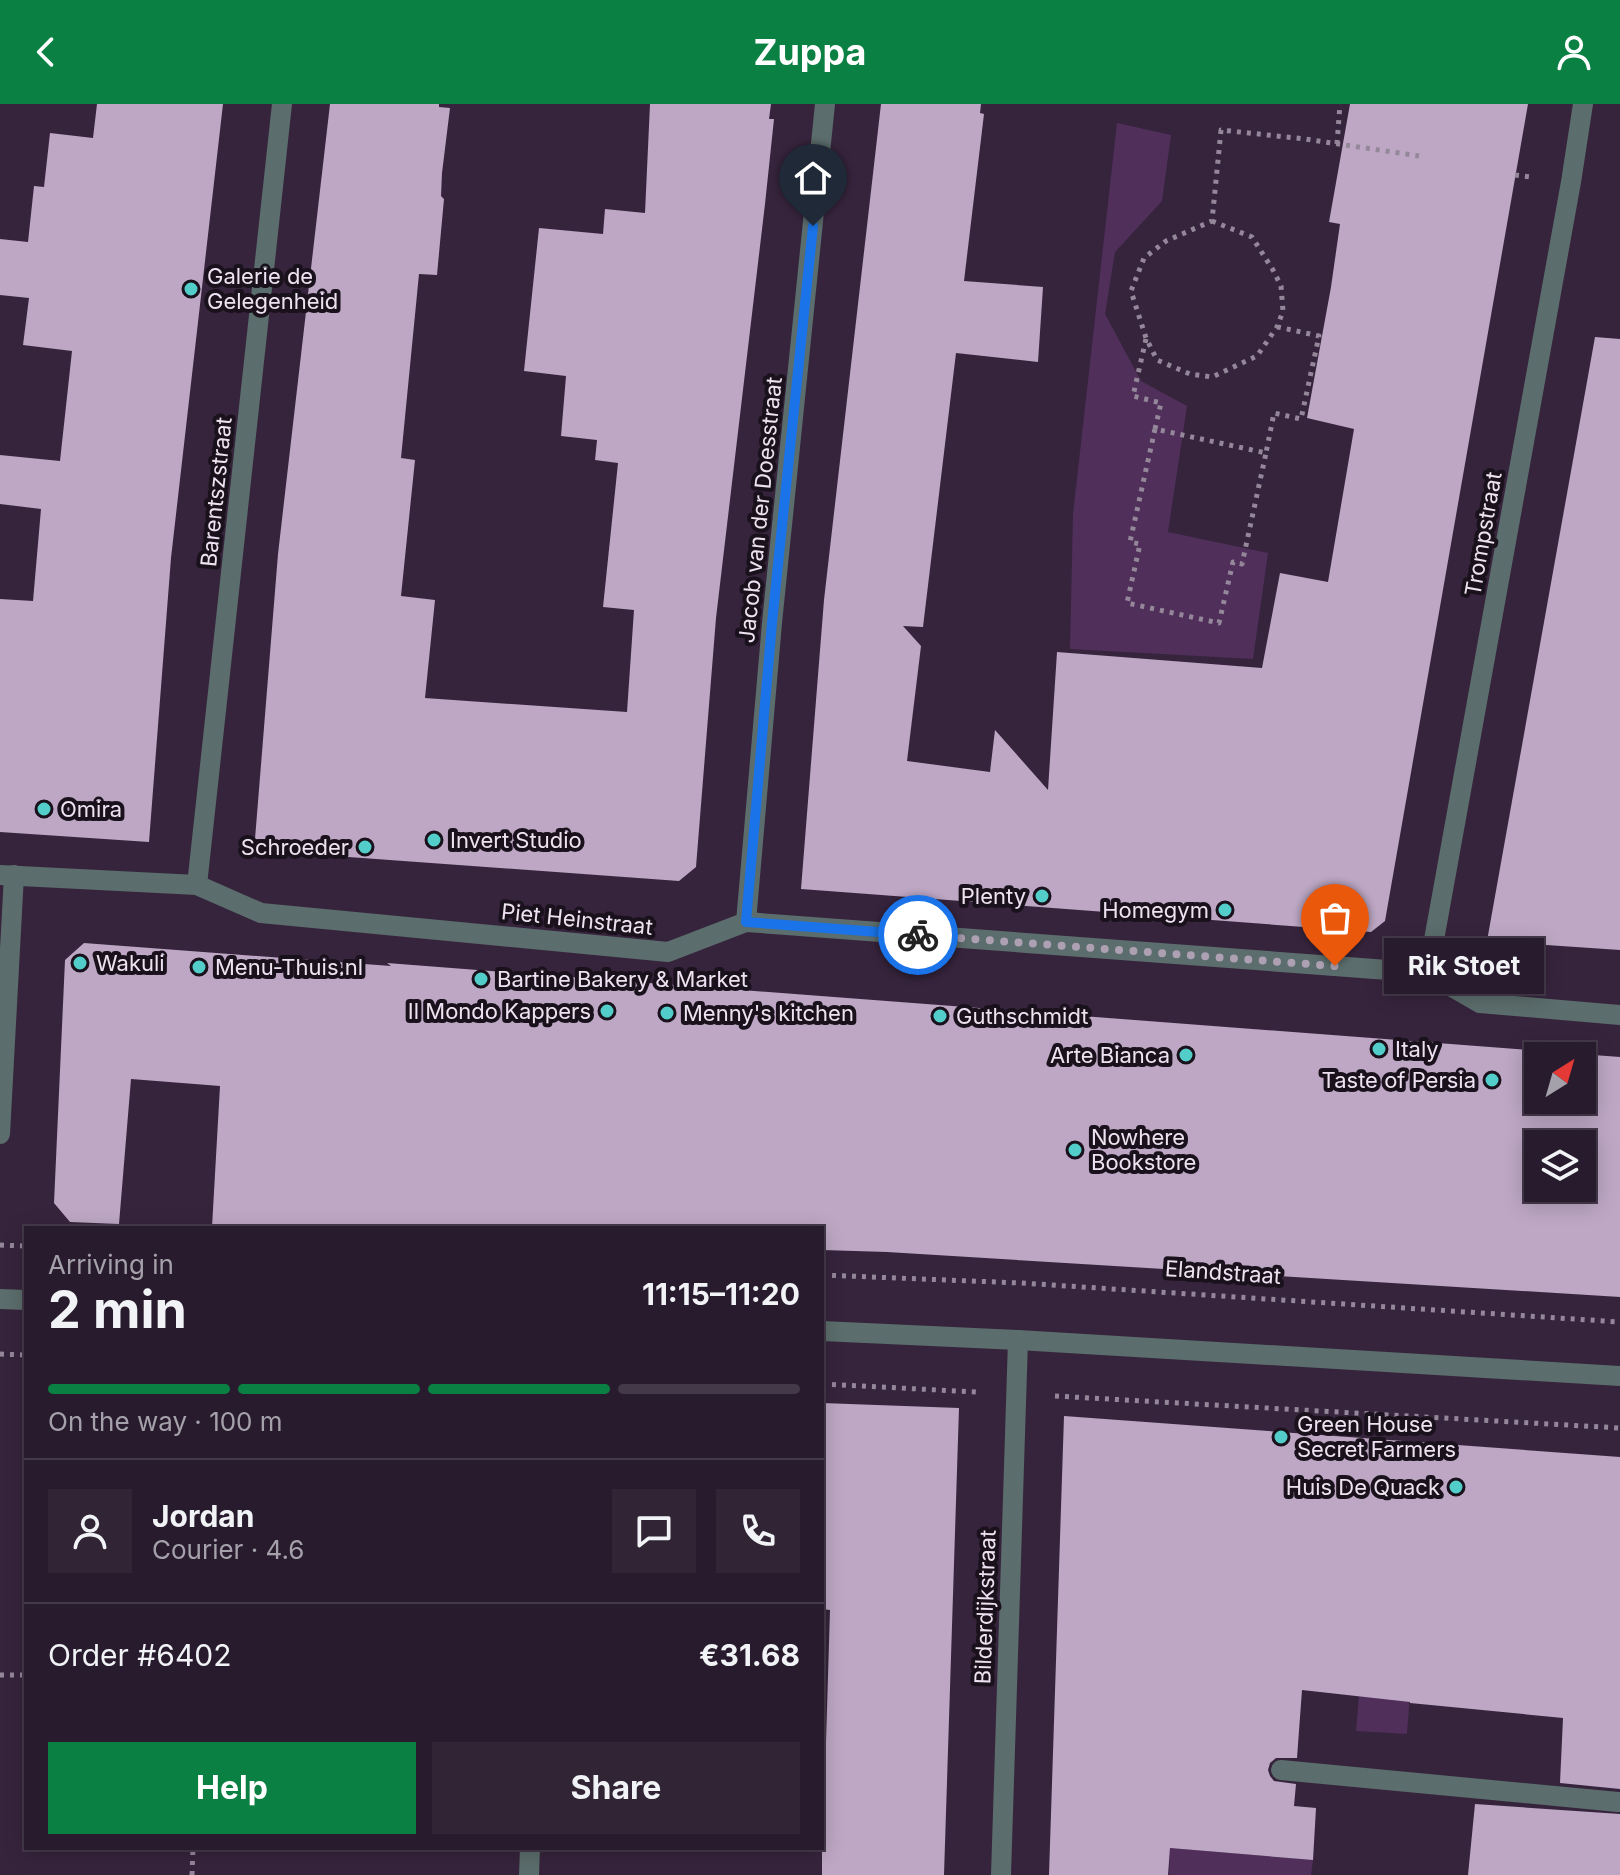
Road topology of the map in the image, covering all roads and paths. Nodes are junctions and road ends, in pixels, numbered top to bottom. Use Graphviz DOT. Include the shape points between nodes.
graph roads {
  1 [pos="282,104"];
  2 [pos="825,104"];
  3 [pos="1340,104"];
  4 [pos="1583,104"];
  5 [pos="1337,144"];
  6 [pos="1419,156"];
  7 [pos="1212,221"];
  8 [pos="1277,327"];
  9 [pos="1146,338"];
  10 [pos="1155,429"];
  11 [pos="1266,453"];
  12 [pos="7,875"];
  13 [pos="197,885"];
  14 [pos="746,922"];
  15 [pos="1428,973"];
  16 [pos="1620,1015"];
  17 [pos="0,1134"];
  18 [pos="0,1245"];
  19 [pos="24,1246"];
  20 [pos="824,1275"];
  21 [pos="0,1299"];
  22 [pos="24,1300"];
  23 [pos="1620,1322"];
  24 [pos="824,1331"];
  25 [pos="1018,1340"];
  26 [pos="0,1354"];
  27 [pos="24,1355"];
  28 [pos="1620,1376"];
  29 [pos="824,1384"];
  30 [pos="1016,1394"];
  31 [pos="1620,1428"];
  32 [pos="0,1675"];
  33 [pos="24,1675"];
  34 [pos="1281,1770"];
  35 [pos="1618,1802"];
  36 [pos="193,1850"];
  37 [pos="530,1850"];
  38 [pos="192,1875"];
  39 [pos="529,1875"];
  40 [pos="1001,1875"];
  1 -- 13 [label="street, Barentszstraat"];
  2 -- 14 [label="street, Jacob van der Doesstraat"];
  3 -- 5 [label="path"];
  4 -- 15 [label="street, Trompstraat"];
  5 -- 6 [label="path"];
  5 -- 7 [label="path" via="1221,130"];
  7 -- 8 [label="path" via="1252,237 1273,270 1283,311"];
  7 -- 9 [label="path" via="1166,241 1144,258 1131,291"];
  8 -- 9 [label="path" via="1257,356 1212,377 1157,360"];
  8 -- 11 [label="path" via="1319,336 1301,419 1274,413"];
  9 -- 10 [label="path" via="1133,396 1161,403"];
  10 -- 11 [label="path"];
  10 -- 11 [label="path" via="1130,542 1140,544 1127,603 1219,623 1233,562 1242,564"];
  12 -- 13 [label="street, Piet Heinstraat"];
  12 -- 17 [label="street"];
  13 -- 14 [label="street, Piet Heinstraat" via="261,913 668,952"];
  14 -- 15 [label="street, Piet Heinstraat"];
  15 -- 16 [label="street, Piet Heinstraat" via="1480,1003"];
  18 -- 19 [label="path"];
  20 -- 23 [label="path, Elandstraat"];
  21 -- 22 [label="street"];
  24 -- 25 [label="street"];
  25 -- 28 [label="street"];
  25 -- 30 [label="street, Bilderdijkstraat"];
  26 -- 27 [label="path"];
  29 -- 30 [label="path"];
  30 -- 31 [label="path"];
  30 -- 40 [label="street, Bilderdijkstraat"];
  32 -- 33 [label="path"];
  34 -- 35 [label="street"];
  36 -- 38 [label="path"];
  37 -- 39 [label="street"];
}
